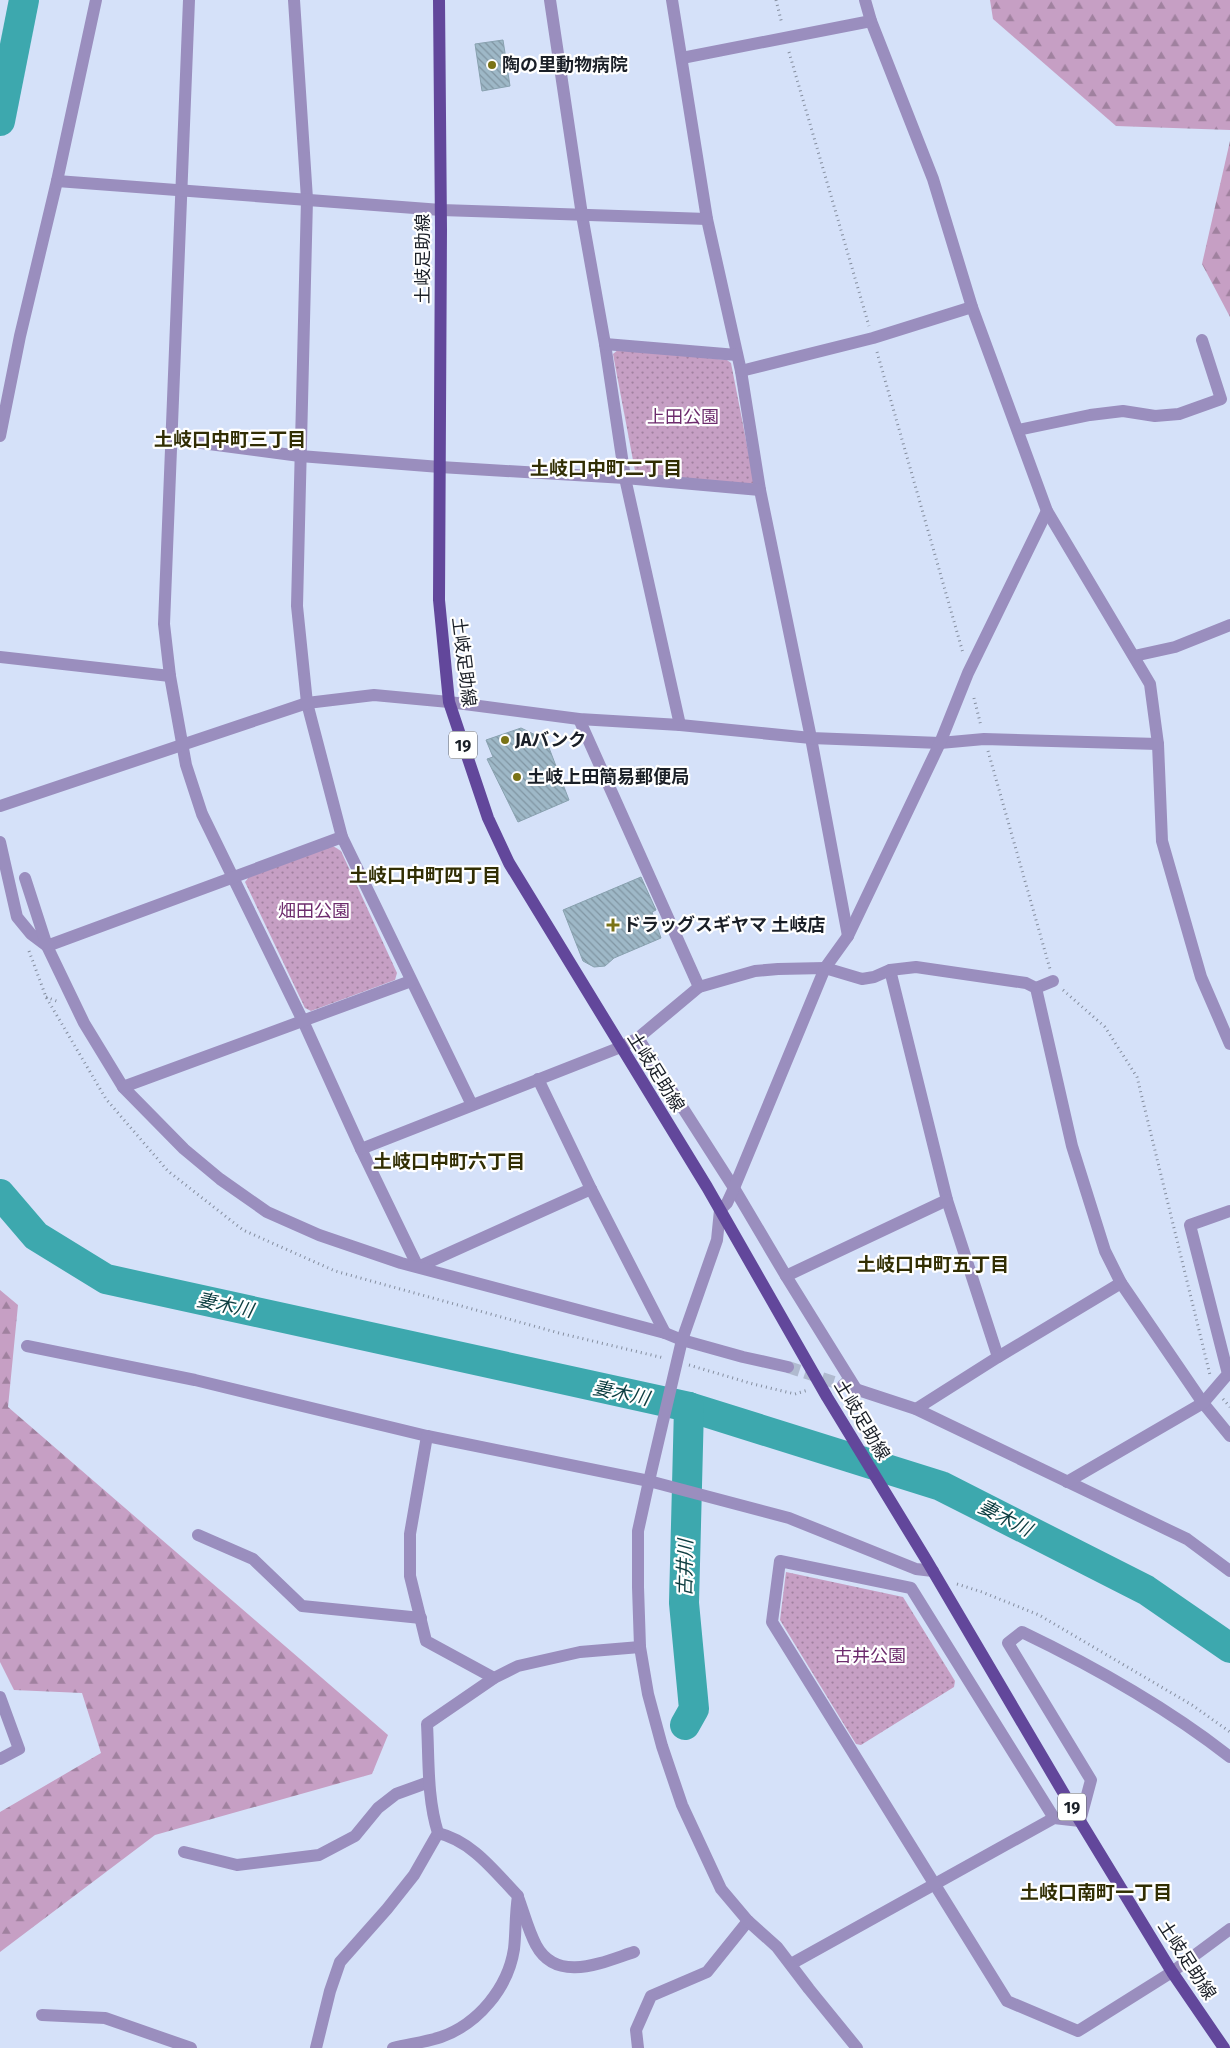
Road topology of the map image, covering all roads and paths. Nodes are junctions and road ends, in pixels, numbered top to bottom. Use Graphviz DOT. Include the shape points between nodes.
graph roads {
  1 [pos="96,0"];
  2 [pos="189,0"];
  3 [pos="294,0"];
  4 [pos="439,0"];
  5 [pos="550,0"];
  6 [pos="672,0"];
  7 [pos="776,0"];
  8 [pos="865,0"];
  9 [pos="871,21"];
  10 [pos="785,38"];
  11 [pos="682,58"];
  12 [pos="57,181"];
  13 [pos="180,191"];
  14 [pos="307,199"];
  15 [pos="441,210"];
  16 [pos="582,216"];
  17 [pos="707,219"];
  18 [pos="972,308"];
  19 [pos="873,338"];
  20 [pos="1202,340"];
  21 [pos="605,344"];
  22 [pos="737,355"];
  23 [pos="741,371"];
  24 [pos="1018,430"];
  25 [pos="0,436"];
  26 [pos="171,439"];
  27 [pos="300,456"];
  28 [pos="440,468"];
  29 [pos="625,478"];
  30 [pos="760,490"];
  31 [pos="1046,511"];
  32 [pos="1230,626"];
  33 [pos="1134,656"];
  34 [pos="0,657"];
  35 [pos="968,673"];
  36 [pos="170,676"];
  37 [pos="449,702"];
  38 [pos="307,704"];
  39 [pos="579,720"];
  40 [pos="680,725"];
  41 [pos="811,738"];
  42 [pos="984,739"];
  43 [pos="940,743"];
  44 [pos="1158,744"];
  45 [pos="183,746"];
  46 [pos="0,806"];
  47 [pos="342,837"];
  48 [pos="0,842"];
  49 [pos="24,878"];
  50 [pos="233,878"];
  51 [pos="848,936"];
  52 [pos="26,944"];
  53 [pos="47,946"];
  54 [pos="825,968"];
  55 [pos="890,970"];
  56 [pos="411,981"];
  57 [pos="1053,982"];
  58 [pos="699,987"];
  59 [pos="1036,988"];
  60 [pos="303,1021"];
  61 [pos="638,1038"];
  62 [pos="1230,1044"];
  63 [pos="621,1048"];
  64 [pos="538,1079"];
  65 [pos="123,1088"];
  66 [pos="472,1105"];
  67 [pos="361,1149"];
  68 [pos="734,1188"];
  69 [pos="591,1189"];
  70 [pos="947,1200"];
  71 [pos="720,1210"];
  72 [pos="1230,1211"];
  73 [pos="418,1267"];
  74 [pos="786,1276"];
  75 [pos="1121,1283"];
  76 [pos="664,1333"];
  77 [pos="682,1340"];
  78 [pos="27,1346"];
  79 [pos="998,1357"];
  80 [pos="677,1361"];
  81 [pos="788,1367"];
  82 [pos="843,1385"];
  83 [pos="856,1389"];
  84 [pos="810,1390"];
  85 [pos="1214,1390"];
  86 [pos="1203,1403"];
  87 [pos="1230,1407"];
  88 [pos="916,1409"];
  89 [pos="427,1436"];
  90 [pos="1230,1436"];
  91 [pos="648,1481"];
  92 [pos="1067,1482"];
  93 [pos="198,1535"];
  94 [pos="930,1566"];
  95 [pos="1230,1571"];
  96 [pos="955,1583"];
  97 [pos="420,1618"];
  98 [pos="640,1647"];
  99 [pos="494,1678"];
  100 [pos="0,1697"];
  101 [pos="1230,1732"];
  102 [pos="1230,1756"];
  103 [pos="0,1758"];
  104 [pos="430,1782"];
  105 [pos="1054,1818"];
  106 [pos="1080,1821"];
  107 [pos="438,1833"];
  108 [pos="184,1852"];
  109 [pos="934,1885"];
  110 [pos="518,1896"];
  111 [pos="748,1921"];
  112 [pos="1230,1930"];
  113 [pos="634,1952"];
  114 [pos="791,1964"];
  115 [pos="1172,1972"];
  116 [pos="42,2015"];
  117 [pos="191,2048"];
  118 [pos="316,2048"];
  119 [pos="393,2048"];
  120 [pos="638,2048"];
  121 [pos="857,2048"];
  122 [pos="1224,2048"];
  1 -- 12 [label="street"];
  2 -- 13 [label="street"];
  3 -- 14 [label="street"];
  4 -- 15 [label="main road, 土岐足助線 / 19"];
  5 -- 16 [label="street"];
  6 -- 11 [label="street"];
  7 -- 10 [label="path"];
  8 -- 9 [label="street"];
  9 -- 10 [label="street"];
  9 -- 18 [label="street" via="933,178"];
  10 -- 11 [label="street"];
  10 -- 19 [label="path"];
  11 -- 17 [label="street"];
  12 -- 13 [label="street"];
  12 -- 25 [label="street"];
  13 -- 14 [label="street"];
  13 -- 26 [label="street"];
  14 -- 15 [label="street"];
  14 -- 27 [label="street"];
  15 -- 16 [label="street"];
  15 -- 28 [label="main road, 土岐足助線 / 19"];
  16 -- 17 [label="street"];
  16 -- 21 [label="street"];
  17 -- 22 [label="street"];
  18 -- 19 [label="street"];
  18 -- 24 [label="street"];
  19 -- 23 [label="street"];
  19 -- 35 [label="path"];
  20 -- 24 [label="street" via="1221,399 1179,414 1155,416 1123,411"];
  21 -- 22 [label="street"];
  21 -- 29 [label="street"];
  22 -- 23 [label="street"];
  23 -- 30 [label="street"];
  24 -- 31 [label="street"];
  26 -- 27 [label="street"];
  26 -- 36 [label="street" via="164,624"];
  27 -- 28 [label="street"];
  27 -- 38 [label="street" via="297,606"];
  28 -- 29 [label="street"];
  28 -- 37 [label="main road, 土岐足助線 / 19" via="439,600"];
  29 -- 30 [label="street"];
  29 -- 40 [label="street"];
  30 -- 41 [label="street"];
  31 -- 33 [label="street"];
  31 -- 35 [label="street"];
  32 -- 33 [label="street" via="1175,647"];
  33 -- 44 [label="street" via="1150,684"];
  34 -- 36 [label="street"];
  35 -- 42 [label="path"];
  35 -- 43 [label="street"];
  36 -- 45 [label="street"];
  37 -- 38 [label="street" via="374,694"];
  37 -- 39 [label="street"];
  37 -- 63 [label="main road, 土岐足助線 / 19" via="488,818 509,864"];
  38 -- 45 [label="street"];
  38 -- 47 [label="street"];
  39 -- 40 [label="street"];
  39 -- 58 [label="street"];
  40 -- 41 [label="street"];
  41 -- 43 [label="street"];
  41 -- 51 [label="street"];
  42 -- 43 [label="street"];
  42 -- 44 [label="street"];
  42 -- 57 [label="path"];
  43 -- 51 [label="street"];
  44 -- 62 [label="street" via="1162,841 1201,977"];
  45 -- 46 [label="street"];
  45 -- 50 [label="street" via="202,814"];
  47 -- 50 [label="street"];
  47 -- 56 [label="street"];
  48 -- 53 [label="street" via="17,918"];
  49 -- 53 [label="street"];
  50 -- 53 [label="street"];
  50 -- 60 [label="street"];
  51 -- 54 [label="street"];
  52 -- 80 [label="path" via="46,997 106,1099 168,1171 243,1230 336,1271 550,1331"];
  53 -- 65 [label="street" via="84,1024"];
  54 -- 55 [label="street" via="862,979"];
  54 -- 58 [label="street" via="755,971"];
  54 -- 68 [label="street"];
  55 -- 59 [label="street" via="921,968 1026,983"];
  55 -- 70 [label="street"];
  56 -- 60 [label="street"];
  56 -- 66 [label="street"];
  57 -- 59 [label="street"];
  57 -- 85 [label="path" via="1105,1027 1137,1077"];
  58 -- 61 [label="street"];
  59 -- 75 [label="street" via="1072,1146 1105,1251"];
  60 -- 65 [label="street"];
  60 -- 67 [label="street"];
  61 -- 63 [label="street"];
  61 -- 68 [label="street"];
  63 -- 64 [label="street"];
  63 -- 71 [label="main road, 土岐足助線 / 19"];
  64 -- 66 [label="street"];
  64 -- 69 [label="street"];
  65 -- 73 [label="street" via="184,1149 267,1212 319,1235"];
  66 -- 67 [label="street"];
  67 -- 73 [label="street"];
  68 -- 71 [label="street"];
  68 -- 74 [label="street"];
  69 -- 73 [label="street"];
  69 -- 76 [label="street"];
  70 -- 74 [label="street"];
  70 -- 79 [label="street"];
  71 -- 77 [label="street" via="718,1240"];
  71 -- 94 [label="main road, 土岐足助線 / 19"];
  72 -- 85 [label="street" via="1190,1225 1228,1374"];
  73 -- 76 [label="street"];
  74 -- 83 [label="street"];
  75 -- 79 [label="street"];
  75 -- 86 [label="street"];
  76 -- 77 [label="street"];
  77 -- 80 [label="street"];
  77 -- 81 [label="street"];
  78 -- 89 [label="street" via="195,1380"];
  79 -- 88 [label="street"];
  80 -- 84 [label="path" via="795,1394"];
  80 -- 91 [label="street"];
  82 -- 83 [label="street"];
  83 -- 88 [label="street"];
  85 -- 86 [label="street"];
  85 -- 87 [label="path"];
  86 -- 90 [label="street"];
  86 -- 92 [label="street"];
  88 -- 92 [label="street"];
  89 -- 91 [label="street"];
  89 -- 97 [label="street" via="410,1534 410,1576"];
  91 -- 94 [label="street" via="788,1518 916,1569"];
  91 -- 98 [label="street" via="638,1531"];
  92 -- 95 [label="street" via="1187,1539"];
  93 -- 97 [label="street" via="253,1559 302,1606"];
  94 -- 106 [label="main road, 土岐足助線 / 19"];
  96 -- 101 [label="path" via="1039,1615 1192,1705"];
  97 -- 99 [label="street" via="426,1641"];
  98 -- 99 [label="street" via="580,1652 518,1666"];
  98 -- 111 [label="street" via="648,1694 682,1805 721,1889"];
  99 -- 104 [label="street" via="427,1724"];
  100 -- 103 [label="street" via="19,1750"];
  102 -- 106 [label="street" via="1137,1692 1022,1632 1008,1643 1091,1780"];
  104 -- 107 [label="street"];
  104 -- 108 [label="street" via="396,1794 378,1808 355,1836 318,1855 237,1865"];
  105 -- 106 [label="street"];
  105 -- 109 [label="street"];
  105 -- 109 [label="street" via="911,1588 780,1561 772,1622"];
  106 -- 115 [label="main road, 土岐足助線 / 19"];
  107 -- 110 [label="street" via="480,1856"];
  107 -- 118 [label="street" via="414,1875 340,1962"];
  109 -- 114 [label="street"];
  109 -- 115 [label="street" via="1007,2001 1078,2031"];
  110 -- 113 [label="street" via="537,1946 552,1962 569,1968 590,1966"];
  110 -- 119 [label="street" via="514,1950 504,1982 486,2007 465,2026 441,2037"];
  111 -- 114 [label="street"];
  111 -- 120 [label="street" via="707,1972 651,1996 636,2030"];
  112 -- 115 [label="street"];
  114 -- 121 [label="street"];
  115 -- 122 [label="main road, 土岐足助線 / 19"];
  116 -- 117 [label="street" via="104,2018"];
}
